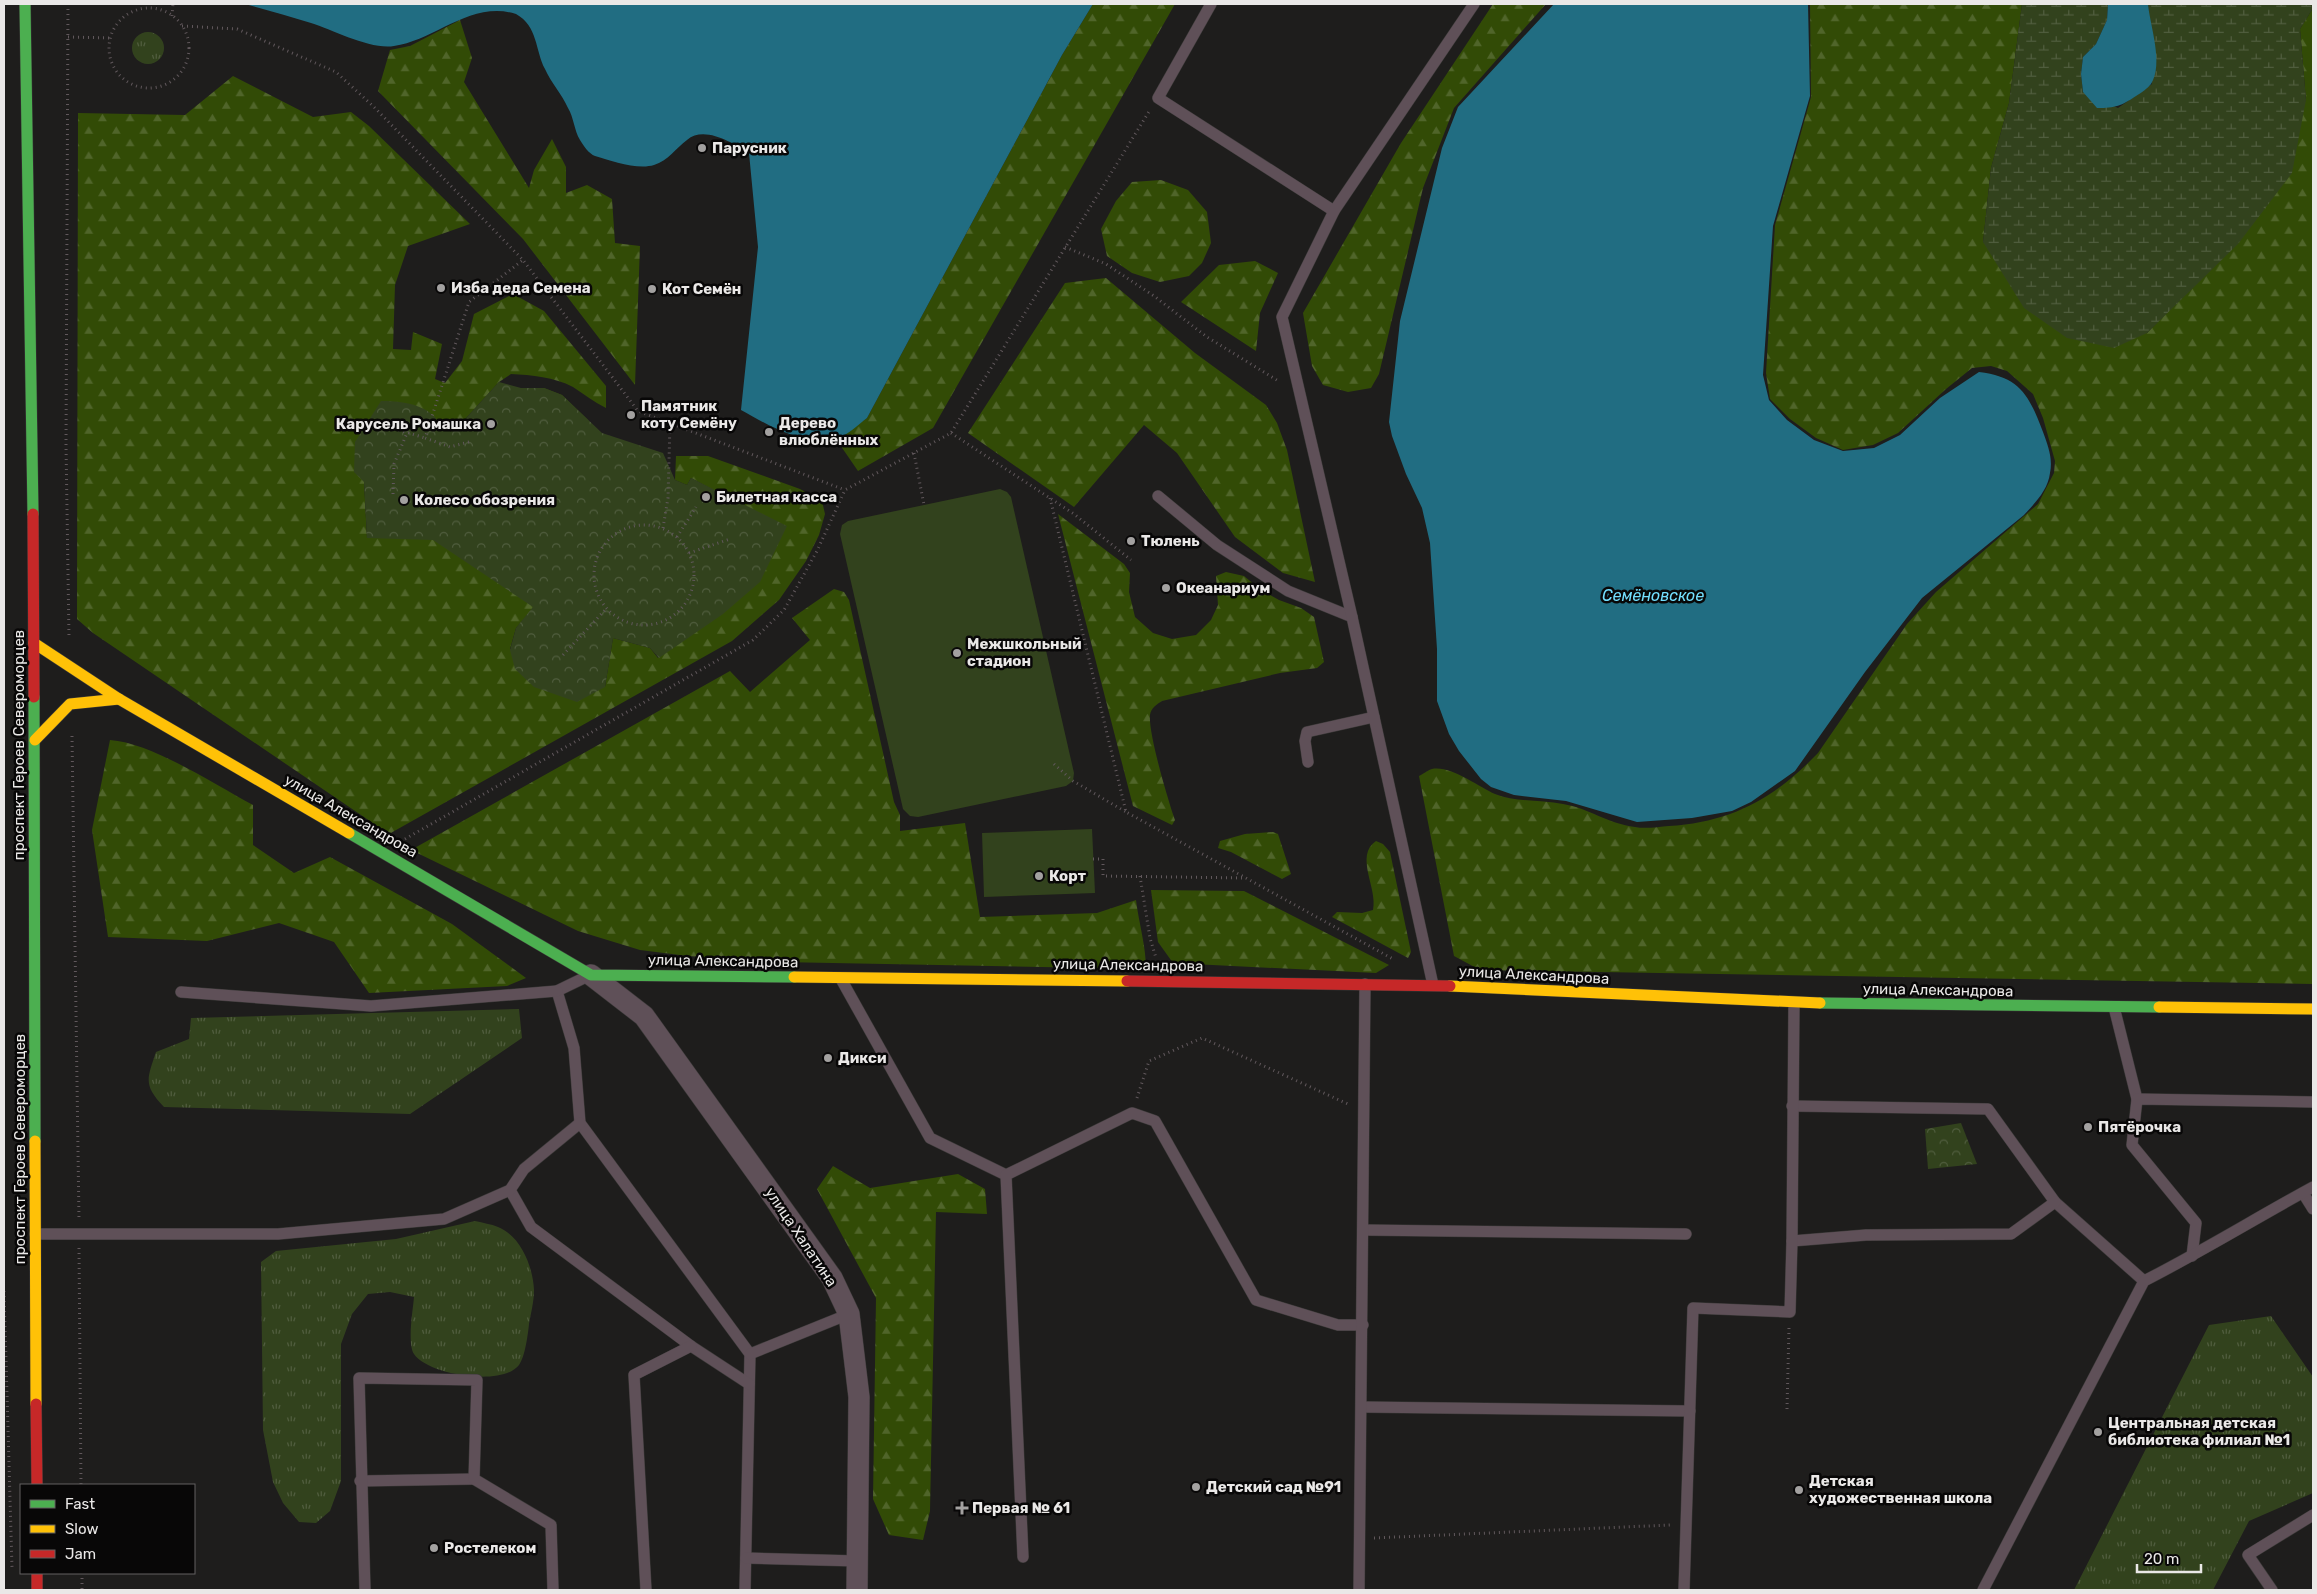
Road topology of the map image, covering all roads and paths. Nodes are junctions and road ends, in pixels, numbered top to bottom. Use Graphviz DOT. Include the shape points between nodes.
graph roads {
  1 [pos="25,4"];
  2 [pos="68,4"];
  3 [pos="135,4"];
  4 [pos="156,4"];
  5 [pos="173,4"];
  6 [pos="1211,4"];
  7 [pos="1474,4"];
  8 [pos="156,9"];
  9 [pos="135,11"];
  10 [pos="172,16"];
  11 [pos="182,26"];
  12 [pos="68,37"];
  13 [pos="110,38"];
  14 [pos="1158,98"];
  15 [pos="1334,211"];
  16 [pos="1065,247"];
  17 [pos="523,260"];
  18 [pos="1300,394"];
  19 [pos="670,423"];
  20 [pos="389,427"];
  21 [pos="407,432"];
  22 [pos="951,433"];
  23 [pos="425,438"];
  24 [pos="469,442"];
  25 [pos="914,453"];
  26 [pos="845,490"];
  27 [pos="393,494"];
  28 [pos="1158,496"];
  29 [pos="1050,498"];
  30 [pos="924,505"];
  31 [pos="696,507"];
  32 [pos="663,528"];
  33 [pos="677,537"];
  34 [pos="730,539"];
  35 [pos="689,554"];
  36 [pos="1131,560"];
  37 [pos="606,608"];
  38 [pos="1352,616"];
  39 [pos="34,643"];
  40 [pos="562,656"];
  41 [pos="69,665"];
  42 [pos="119,699"];
  43 [pos="70,704"];
  44 [pos="1374,717"];
  45 [pos="35,740"];
  46 [pos="1308,762"];
  47 [pos="1054,764"];
  48 [pos="1126,812"];
  49 [pos="398,844"];
  50 [pos="1093,859"];
  51 [pos="1140,876"];
  52 [pos="1245,878"];
  53 [pos="591,975"];
  54 [pos="840,977"];
  55 [pos="1157,981"];
  56 [pos="1365,984"];
  57 [pos="1401,984"];
  58 [pos="1432,985"];
  59 [pos="557,991"];
  60 [pos="180,992"];
  61 [pos="1794,1003"];
  62 [pos="2114,1007"];
  63 [pos="2313,1009"];
  64 [pos="2137,1099"];
  65 [pos="2313,1102"];
  66 [pos="1792,1106"];
  67 [pos="1364,1112"];
  68 [pos="1132,1113"];
  69 [pos="580,1123"];
  70 [pos="1006,1175"];
  71 [pos="510,1190"];
  72 [pos="2308,1190"];
  73 [pos="2055,1202"];
  74 [pos="2313,1209"];
  75 [pos="1363,1230"];
  76 [pos="35,1234"];
  77 [pos="79,1234"];
  78 [pos="1686,1234"];
  79 [pos="1792,1241"];
  80 [pos="2192,1256"];
  81 [pos="2144,1281"];
  82 [pos="4,1291"];
  83 [pos="1790,1312"];
  84 [pos="849,1314"];
  85 [pos="1363,1325"];
  86 [pos="691,1346"];
  87 [pos="750,1354"];
  88 [pos="749,1384"];
  89 [pos="1362,1407"];
  90 [pos="1787,1409"];
  91 [pos="1690,1411"];
  92 [pos="474,1479"];
  93 [pos="360,1481"];
  94 [pos="37,1484"];
  95 [pos="81,1484"];
  96 [pos="2313,1515"];
  97 [pos="1686,1525"];
  98 [pos="1360,1538"];
  99 [pos="1023,1557"];
  100 [pos="746,1558"];
  101 [pos="858,1561"];
  102 [pos="12,1570"];
  103 [pos="37,1574"];
  104 [pos="82,1574"];
  105 [pos="37,1590"];
  106 [pos="82,1590"];
  107 [pos="365,1590"];
  108 [pos="553,1590"];
  109 [pos="646,1590"];
  110 [pos="745,1590"];
  111 [pos="857,1590"];
  112 [pos="1359,1590"];
  113 [pos="1684,1590"];
  114 [pos="1982,1590"];
  115 [pos="2272,1590"];
  1 -- 39 [label="street, проспект Героев Североморцев"];
  2 -- 12 [label="path"];
  3 -- 9 [label="path"];
  4 -- 8 [label="path"];
  5 -- 10 [label="path"];
  6 -- 14 [label="lane"];
  7 -- 15 [label="lane"];
  8 -- 9 [label="path"];
  8 -- 10 [label="path"];
  9 -- 13 [label="path" via="122,19"];
  10 -- 11 [label="path"];
  11 -- 13 [label="path" via="187,36 188,58 183,69 167,85 156,88 133,85 116,71 109,50"];
  11 -- 17 [label="path" via="237,29 336,72"];
  12 -- 13 [label="path"];
  12 -- 41 [label="path" via="66,445"];
  14 -- 15 [label="lane"];
  14 -- 16 [label="path"];
  15 -- 18 [label="lane" via="1282,318"];
  16 -- 18 [label="path" via="1106,264 1207,337"];
  16 -- 22 [label="path"];
  17 -- 19 [label="path" via="638,412"];
  17 -- 23 [label="path" via="468,302"];
  18 -- 38 [label="lane"];
  19 -- 26 [label="path"];
  19 -- 32 [label="path" via="668,498"];
  20 -- 21 [label="path"];
  21 -- 23 [label="path"];
  21 -- 27 [label="path" via="394,464"];
  22 -- 25 [label="path"];
  22 -- 29 [label="path"];
  23 -- 24 [label="path" via="450,447"];
  25 -- 26 [label="path"];
  25 -- 30 [label="path"];
  26 -- 49 [label="path" via="817,551 784,610 753,640"];
  28 -- 38 [label="lane" via="1216,545 1288,591"];
  29 -- 36 [label="path"];
  29 -- 48 [label="path"];
  31 -- 33 [label="path"];
  32 -- 33 [label="path"];
  32 -- 37 [label="path" via="632,526 610,538 602,547 595,563 594,581 596,593"];
  33 -- 35 [label="path"];
  34 -- 35 [label="path"];
  35 -- 37 [label="path" via="694,569 691,593 677,613 667,620 644,626 632,624 620,620"];
  37 -- 40 [label="path"];
  38 -- 44 [label="lane"];
  39 -- 41 [label="street, улица Александрова"];
  39 -- 45 [label="street, проспект Героев Североморцев"];
  41 -- 42 [label="street, улица Александрова"];
  42 -- 43 [label="street"];
  42 -- 53 [label="street, улица Александрова"];
  43 -- 45 [label="street"];
  43 -- 77 [label="path"];
  44 -- 46 [label="lane" via="1307,732"];
  44 -- 58 [label="lane"];
  45 -- 76 [label="street, проспект Героев Североморцев"];
  47 -- 48 [label="path" via="1072,781"];
  48 -- 52 [label="path"];
  50 -- 51 [label="path" via="1103,859 1103,876"];
  51 -- 52 [label="path"];
  51 -- 55 [label="path" via="1157,962"];
  52 -- 57 [label="path" via="1402,964"];
  53 -- 54 [label="street, улица Александрова"];
  53 -- 59 [label="lane"];
  53 -- 84 [label="street, улица Халатина" via="644,1016 832,1278"];
  54 -- 55 [label="street, улица Александрова"];
  54 -- 70 [label="lane" via="930,1138"];
  55 -- 56 [label="street, улица Александрова"];
  56 -- 57 [label="street, улица Александрова"];
  56 -- 67 [label="lane"];
  57 -- 58 [label="street, улица Александрова"];
  58 -- 61 [label="street, улица Александрова"];
  59 -- 60 [label="lane" via="371,1006"];
  59 -- 69 [label="lane" via="574,1048"];
  61 -- 62 [label="street, улица Александрова"];
  61 -- 66 [label="lane"];
  62 -- 63 [label="street, улица Александрова"];
  62 -- 64 [label="lane"];
  64 -- 65 [label="lane"];
  64 -- 80 [label="lane" via="2132,1145 2196,1223"];
  66 -- 73 [label="lane" via="1988,1109"];
  66 -- 79 [label="lane"];
  67 -- 68 [label="path" via="1202,1038 1149,1061"];
  67 -- 75 [label="lane"];
  68 -- 70 [label="lane"];
  68 -- 85 [label="lane" via="1154,1121 1256,1300 1338,1325"];
  69 -- 71 [label="lane" via="524,1169"];
  69 -- 87 [label="lane"];
  70 -- 99 [label="lane"];
  71 -- 77 [label="lane" via="444,1219 278,1234"];
  71 -- 86 [label="lane" via="531,1226"];
  72 -- 74 [label="lane"];
  72 -- 80 [label="lane"];
  73 -- 79 [label="lane" via="2011,1234 1866,1235"];
  73 -- 81 [label="lane"];
  75 -- 78 [label="lane"];
  75 -- 85 [label="lane"];
  76 -- 77 [label="lane"];
  76 -- 94 [label="street, проспект Героев Североморцев"];
  77 -- 95 [label="path"];
  79 -- 83 [label="lane"];
  80 -- 81 [label="lane"];
  81 -- 114 [label="lane"];
  82 -- 102 [label="path"];
  83 -- 90 [label="path"];
  83 -- 91 [label="lane" via="1693,1308"];
  84 -- 87 [label="lane"];
  84 -- 101 [label="street, улица Халатина" via="859,1397"];
  85 -- 89 [label="lane"];
  86 -- 88 [label="lane"];
  86 -- 109 [label="lane" via="634,1375"];
  87 -- 88 [label="lane"];
  88 -- 100 [label="lane"];
  89 -- 91 [label="lane"];
  89 -- 98 [label="lane"];
  91 -- 97 [label="lane"];
  92 -- 93 [label="lane"];
  92 -- 93 [label="lane" via="477,1380 359,1378"];
  92 -- 108 [label="lane" via="551,1525"];
  93 -- 107 [label="lane"];
  96 -- 115 [label="lane" via="2248,1555"];
  97 -- 98 [label="path"];
  97 -- 113 [label="lane"];
  98 -- 112 [label="lane"];
  100 -- 101 [label="lane"];
  100 -- 110 [label="lane"];
  101 -- 111 [label="street, улица Халатина"];
  103 -- 105 [label="street"];
  104 -- 106 [label="path"];
}
